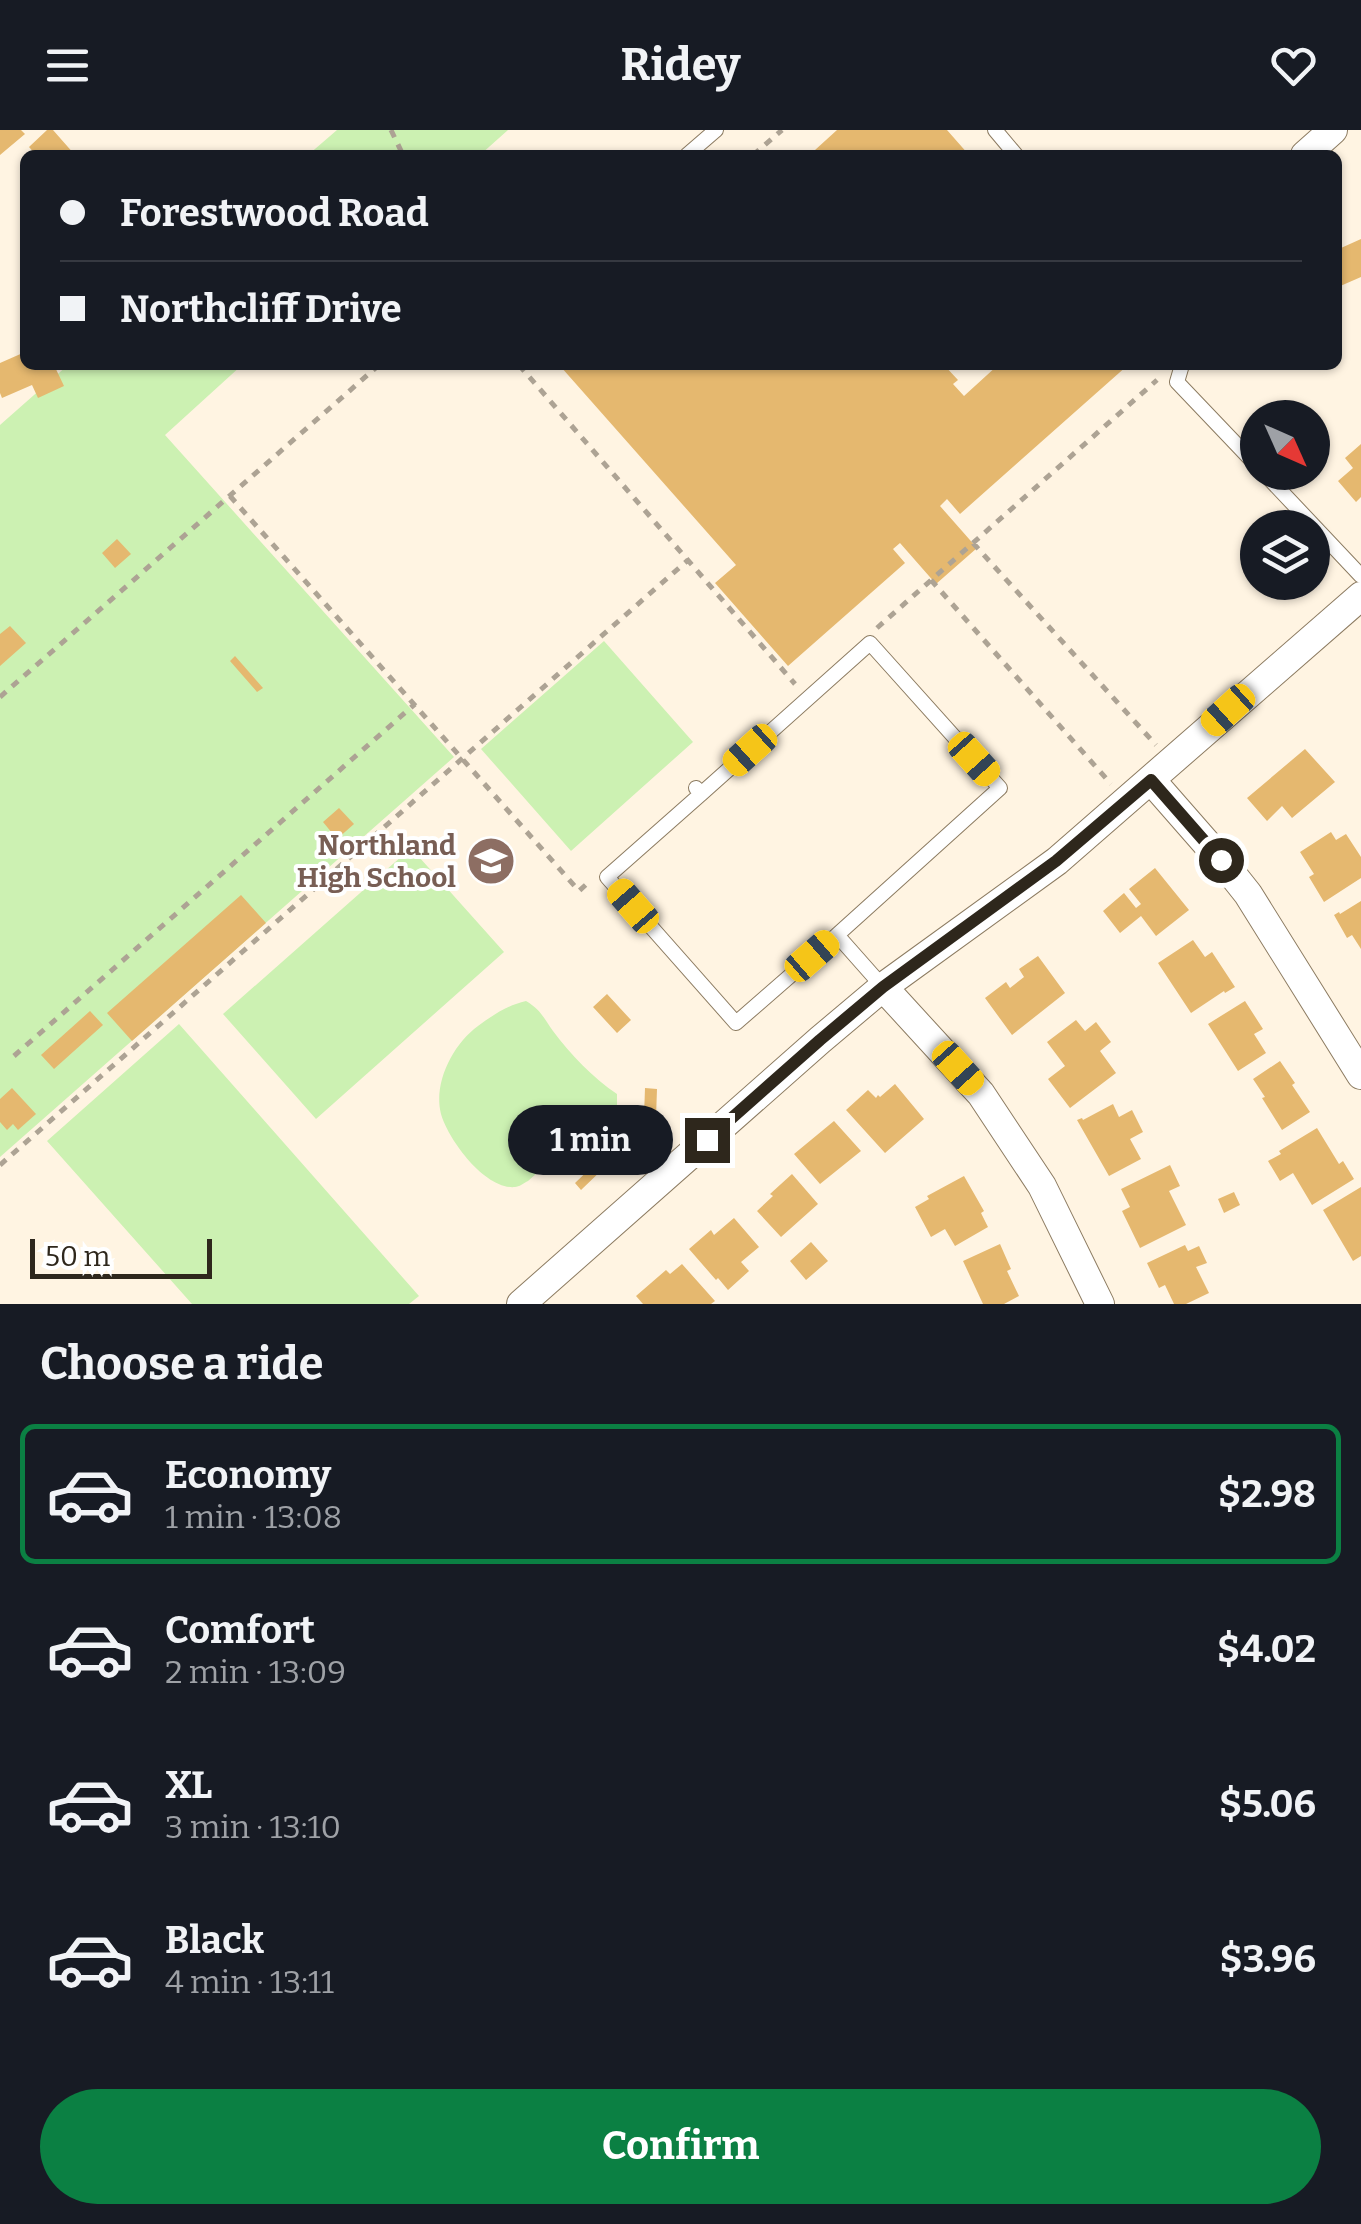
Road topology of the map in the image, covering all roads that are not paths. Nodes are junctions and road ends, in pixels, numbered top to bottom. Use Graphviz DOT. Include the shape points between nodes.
graph roads {
  1 [pos="716,130"];
  2 [pos="994,130"];
  3 [pos="1333,130"];
  4 [pos="693,150"];
  5 [pos="1012,150"];
  6 [pos="1311,150"];
  7 [pos="1181,370"];
  8 [pos="1240,448"];
  9 [pos="1280,490"];
  10 [pos="1361,576"];
  11 [pos="1361,596"];
  12 [pos="1161,771"];
  13 [pos="836,935"];
  14 [pos="883,987"];
  15 [pos="1361,1075"];
  16 [pos="521,1304"];
  17 [pos="1100,1304"];
  1 -- 4 [label="lane"];
  2 -- 5 [label="lane"];
  3 -- 6 [label="street"];
  7 -- 8 [label="lane" via="1177,382"];
  9 -- 10 [label="lane"];
  11 -- 12 [label="street"];
  12 -- 14 [label="street" via="1056,861"];
  12 -- 15 [label="street" via="1248,894"];
  13 -- 13 [label="lane" via="736,1023 608,876 870,643 1000,788"];
  13 -- 14 [label="lane"];
  14 -- 16 [label="street"];
  14 -- 17 [label="street" via="981,1094 1042,1186"];
}
